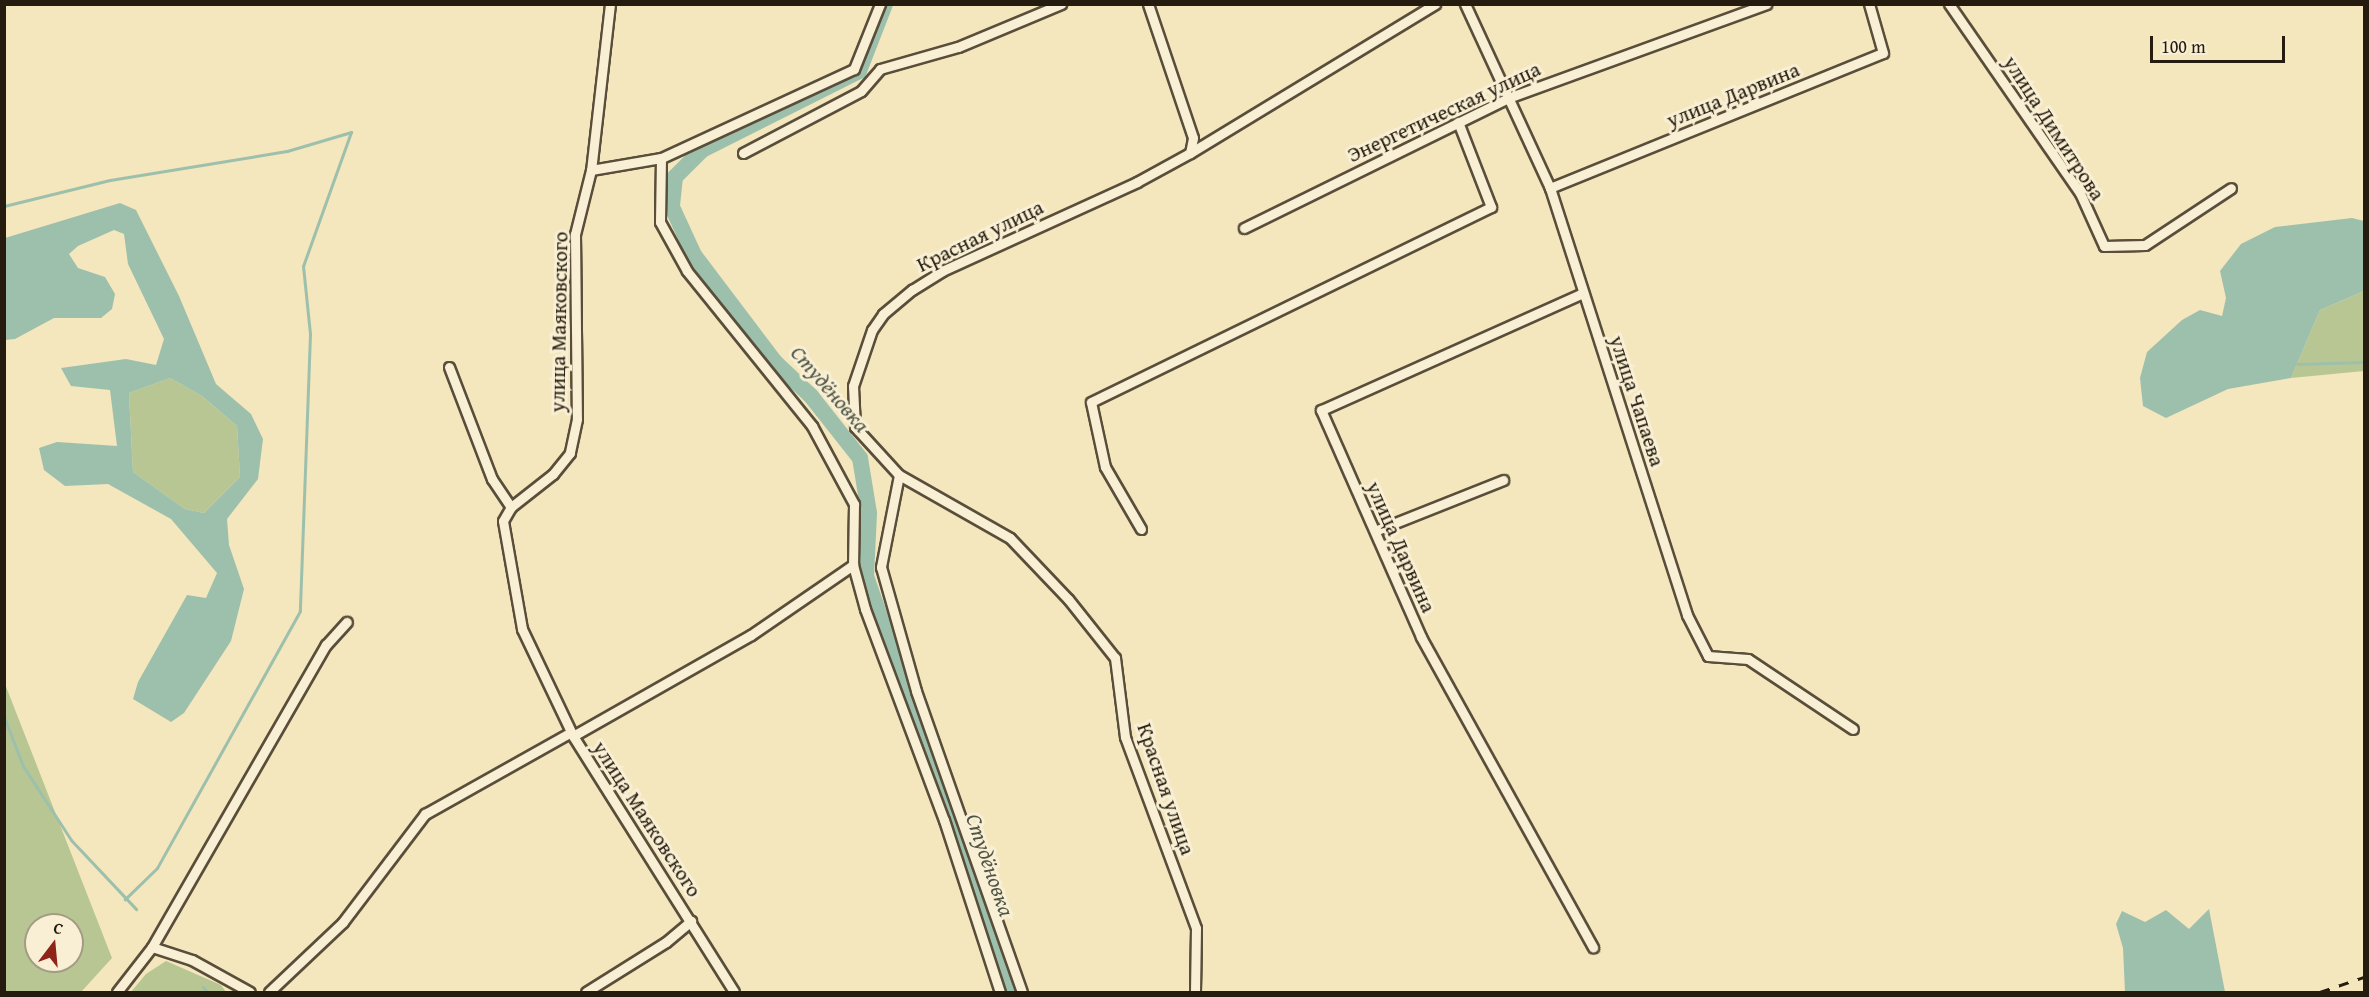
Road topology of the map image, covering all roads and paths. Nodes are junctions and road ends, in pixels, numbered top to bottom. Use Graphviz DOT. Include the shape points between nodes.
graph roads {
  1 [pos="610,4"];
  2 [pos="880,4"];
  3 [pos="1061,4"];
  4 [pos="1148,4"];
  5 [pos="1435,4"];
  6 [pos="1465,4"];
  7 [pos="1766,4"];
  8 [pos="1869,4"];
  9 [pos="1949,4"];
  10 [pos="1508,98"];
  11 [pos="1458,122"];
  12 [pos="743,153"];
  13 [pos="1190,153"];
  14 [pos="661,158"];
  15 [pos="591,170"];
  16 [pos="1550,188"];
  17 [pos="2231,189"];
  18 [pos="1244,228"];
  19 [pos="1583,293"];
  20 [pos="449,367"];
  21 [pos="899,475"];
  22 [pos="1503,480"];
  23 [pos="512,507"];
  24 [pos="1141,528"];
  25 [pos="1375,531"];
  26 [pos="853,565"];
  27 [pos="346,622"];
  28 [pos="1853,729"];
  29 [pos="572,734"];
  30 [pos="691,921"];
  31 [pos="152,947"];
  32 [pos="1593,947"];
  33 [pos="117,993"];
  34 [pos="250,993"];
  35 [pos="269,993"];
  36 [pos="586,993"];
  37 [pos="734,993"];
  38 [pos="1000,993"];
  39 [pos="1022,993"];
  40 [pos="1195,993"];
  1 -- 15 [label="street, улица Маяковского"];
  2 -- 14 [label="street" via="854,69"];
  3 -- 12 [label="street" via="958,47 880,69 861,92"];
  4 -- 13 [label="street" via="1193,138"];
  5 -- 13 [label="street, Красная улица"];
  6 -- 10 [label="street, улица Чапаева"];
  7 -- 10 [label="street, Энергетическая улица"];
  8 -- 16 [label="street, улица Дарвина" via="1883,53"];
  9 -- 17 [label="street, улица Димитрова" via="2080,193 2104,246 2145,244"];
  10 -- 11 [label="street, Энергетическая улица"];
  10 -- 16 [label="street, улица Чапаева"];
  11 -- 18 [label="street, Энергетическая улица"];
  11 -- 24 [label="street" via="1491,207 1091,402 1105,467"];
  13 -- 21 [label="street, Красная улица" via="1137,182 942,271 883,315 858,366 851,416 855,428"];
  14 -- 15 [label="street"];
  14 -- 26 [label="street" via="660,222 671,247 759,364 812,426 854,504"];
  15 -- 23 [label="street, улица Маяковского" via="575,234 577,419 570,453 553,474"];
  16 -- 19 [label="street, улица Чапаева"];
  19 -- 25 [label="street, улица Дарвина" via="1321,410"];
  19 -- 28 [label="street, улица Чапаева" via="1687,615 1708,656 1748,659"];
  20 -- 23 [label="street" via="492,479"];
  21 -- 39 [label="street" via="881,567 916,691"];
  21 -- 40 [label="street, Красная улица" via="1010,538 1068,599 1115,658 1125,736 1196,928"];
  22 -- 25 [label="street"];
  23 -- 29 [label="street, улица Маяковского" via="503,521 522,629"];
  25 -- 32 [label="street, улица Дарвина" via="1421,637"];
  26 -- 29 [label="street, улица Маяковского" via="752,635"];
  26 -- 38 [label="street" via="865,609 944,820"];
  27 -- 31 [label="street" via="326,645"];
  29 -- 30 [label="street, улица Маяковского"];
  29 -- 35 [label="street, улица Маяковского" via="425,814 343,922"];
  30 -- 36 [label="street, улица Маяковского" via="666,942"];
  30 -- 37 [label="street, улица Маяковского"];
  31 -- 33 [label="street"];
  31 -- 34 [label="street" via="192,960"];
}
